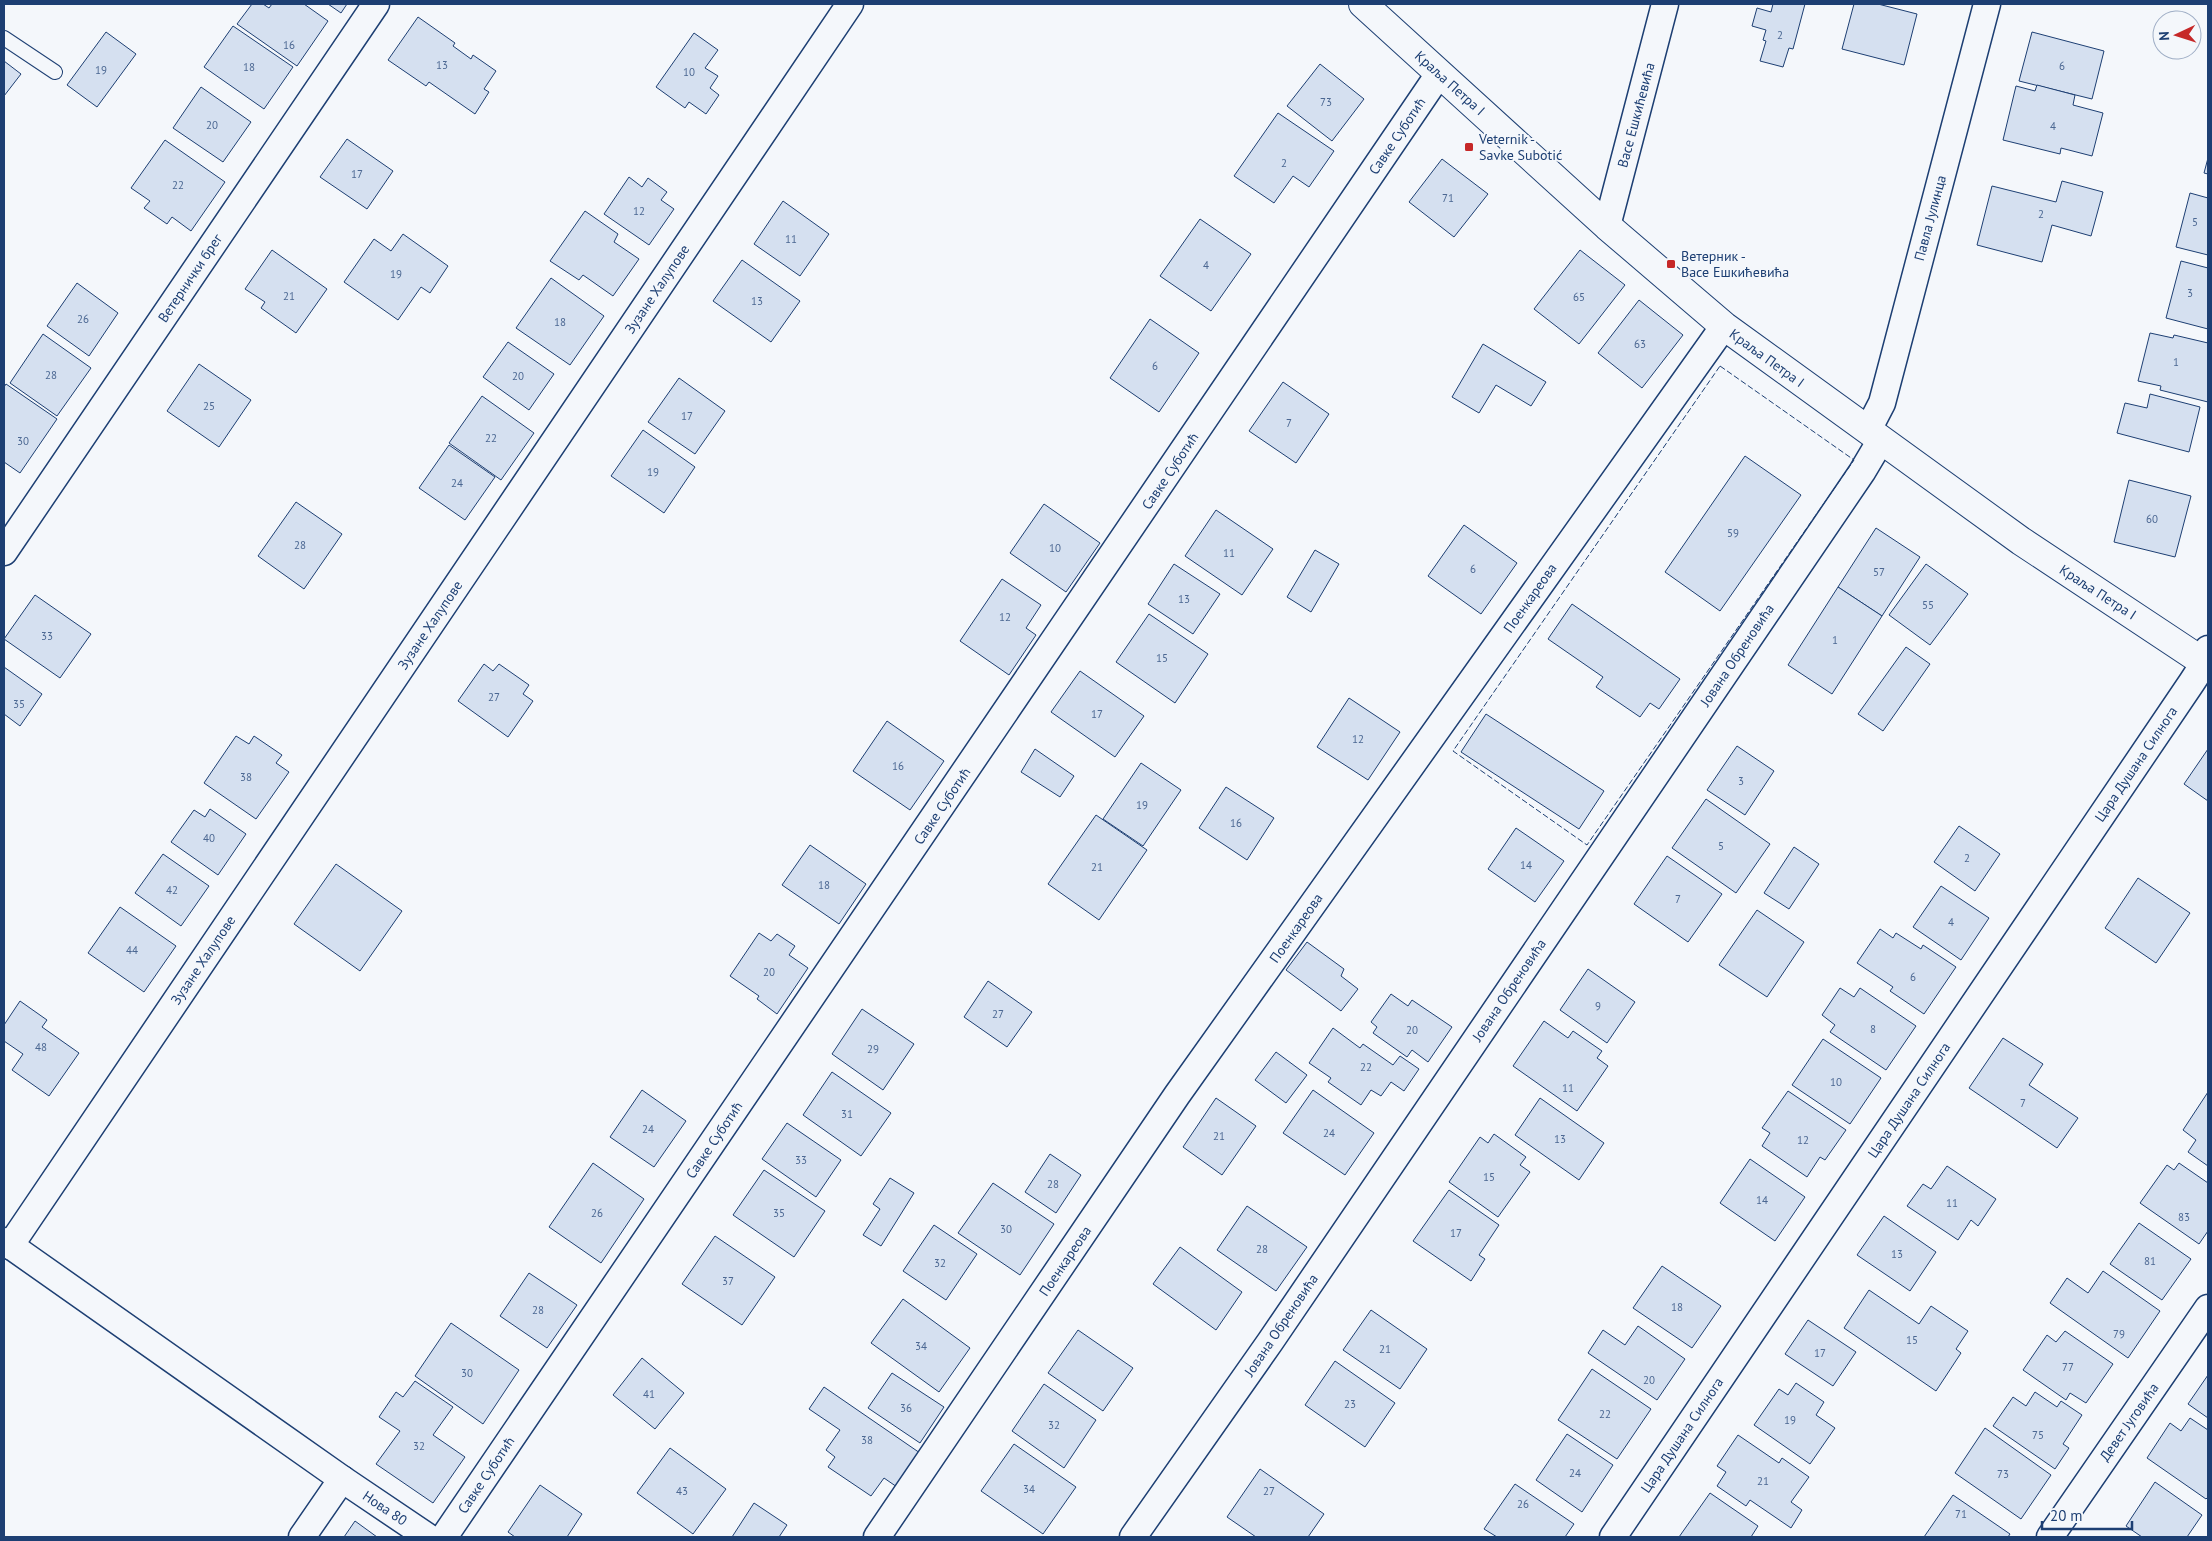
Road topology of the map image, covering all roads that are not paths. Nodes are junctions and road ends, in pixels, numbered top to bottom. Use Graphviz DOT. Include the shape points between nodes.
graph roads {
  1 [pos="376,4"];
  2 [pos="850,4"];
  3 [pos="1364,4"];
  4 [pos="1665,4"];
  5 [pos="1987,4"];
  6 [pos="4,38"];
  7 [pos="55,72"];
  8 [pos="1439,74"];
  9 [pos="1606,226"];
  10 [pos="1724,326"];
  11 [pos="1874,435"];
  12 [pos="4,552"];
  13 [pos="2207,659"];
  14 [pos="7,1244"];
  15 [pos="2208,1308"];
  16 [pos="342,1479"];
  17 [pos="302,1537"];
  18 [pos="428,1537"];
  19 [pos="444,1537"];
  20 [pos="877,1537"];
  21 [pos="1133,1537"];
  22 [pos="1613,1537"];
  23 [pos="2050,1537"];
  1 -- 12 [label="street, Ветернички брег"];
  2 -- 14 [label="street, Зузане Халупове"];
  3 -- 8 [label="street, Краља Петра I"];
  4 -- 9 [label="street, Васе Ешкићевића"];
  5 -- 11 [label="street, Павла Јулинца"];
  6 -- 7 [label="lane"];
  8 -- 9 [label="street, Краља Петра I"];
  8 -- 19 [label="street, Савке Суботић"];
  9 -- 10 [label="street, Краља Петра I"];
  10 -- 11 [label="street, Краља Петра I"];
  10 -- 20 [label="street, Поенкареова" via="1177,1095"];
  11 -- 13 [label="street, Краља Петра I" via="2021,542"];
  11 -- 21 [label="street, Јована Обреновића" via="1862,472 1276,1334"];
  13 -- 22 [label="street, Цара Душана Силнога"];
  14 -- 16 [label="street, Нова 80"];
  15 -- 23 [label="street, Девет Југовића"];
  16 -- 17 [label="street"];
  16 -- 18 [label="street, Нова 80"];
}
